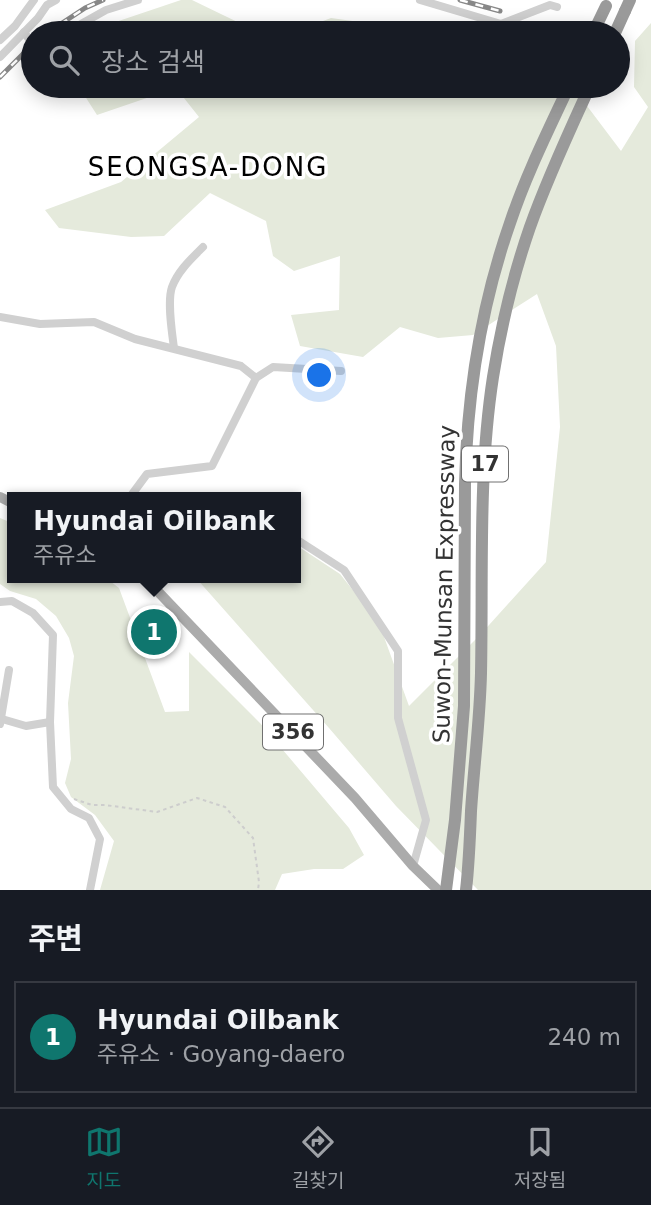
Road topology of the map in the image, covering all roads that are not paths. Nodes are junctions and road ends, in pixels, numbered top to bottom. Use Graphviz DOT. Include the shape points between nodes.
graph roads {
  1 [pos="34,0"];
  2 [pos="56,0"];
  3 [pos="138,0"];
  4 [pos="420,0"];
  5 [pos="607,3"];
  6 [pos="557,7"];
  7 [pos="35,21"];
  8 [pos="86,21"];
  9 [pos="491,21"];
  10 [pos="509,21"];
  11 [pos="599,21"];
  12 [pos="21,35"];
  13 [pos="0,40"];
  14 [pos="0,57"];
  15 [pos="563,98"];
  16 [pos="584,98"];
  17 [pos="203,247"];
  18 [pos="0,317"];
  19 [pos="174,348"];
  20 [pos="341,371"];
  21 [pos="257,378"];
  22 [pos="134,492"];
  23 [pos="301,542"];
  24 [pos="150,583"];
  25 [pos="0,602"];
  26 [pos="9,670"];
  27 [pos="1,722"];
  28 [pos="50,722"];
  29 [pos="413,866"];
  30 [pos="90,890"];
  31 [pos="438,890"];
  32 [pos="446,890"];
  33 [pos="466,890"];
  1 -- 13 [label="street"];
  2 -- 7 [label="street"];
  3 -- 8 [label="street"];
  4 -- 9 [label="street"];
  5 -- 11 [label="highway, bridge"];
  6 -- 10 [label="street" via="550,5"];
  12 -- 14 [label="street"];
  15 -- 32 [label="highway, Suwon-Munsan Expressway / 17" via="537,153 498,260 472,383 466,447 464,706"];
  16 -- 33 [label="highway, Suwon-Munsan Expressway / 17" via="531,225 493,377 484,476 480,690"];
  17 -- 19 [label="street" via="184,266 172,288"];
  18 -- 19 [label="street" via="40,324 94,322"];
  19 -- 21 [label="street" via="240,366"];
  20 -- 21 [label="street" via="273,367"];
  21 -- 22 [label="street" via="212,466 147,474"];
  23 -- 29 [label="street" via="344,570 398,651 398,718 426,820"];
  24 -- 29 [label="main road, 356" via="355,798"];
  25 -- 28 [label="street" via="12,601 33,613 53,635"];
  26 -- 27 [label="street"];
  27 -- 28 [label="street" via="26,726"];
  28 -- 30 [label="street" via="53,787 71,809 89,818 100,839"];
  29 -- 31 [label="main road, 356"];
}
